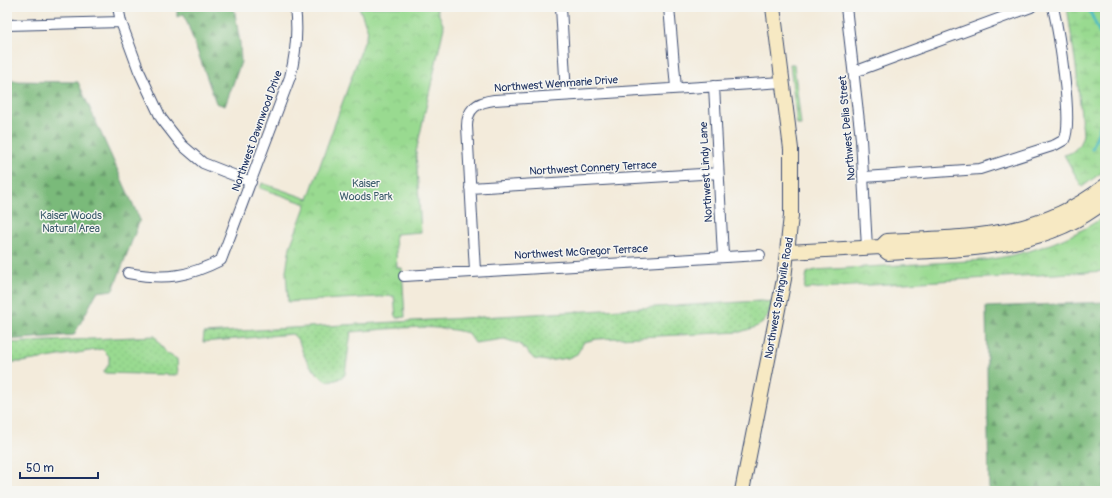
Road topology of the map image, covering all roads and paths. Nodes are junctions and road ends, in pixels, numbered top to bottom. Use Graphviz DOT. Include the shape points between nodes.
graph roads {
  1 [pos="118,7"];
  2 [pos="295,7"];
  3 [pos="561,7"];
  4 [pos="669,7"];
  5 [pos="773,7"];
  6 [pos="846,7"];
  7 [pos="1031,7"];
  8 [pos="1053,7"];
  9 [pos="121,22"];
  10 [pos="7,26"];
  11 [pos="854,72"];
  12 [pos="783,82"];
  13 [pos="714,86"];
  14 [pos="676,88"];
  15 [pos="566,95"];
  16 [pos="718,173"];
  17 [pos="864,177"];
  18 [pos="251,182"];
  19 [pos="1105,186"];
  20 [pos="470,188"];
  21 [pos="1105,201"];
  22 [pos="874,247"];
  23 [pos="788,252"];
  24 [pos="760,255"];
  25 [pos="723,256"];
  26 [pos="475,271"];
  27 [pos="128,273"];
  28 [pos="404,276"];
  29 [pos="742,491"];
  1 -- 9 [label="street"];
  2 -- 18 [label="street, Northwest Dawnwood Drive" via="297,39 290,78"];
  3 -- 15 [label="street"];
  4 -- 14 [label="street"];
  5 -- 12 [label="street, Northwest Springville Road"];
  6 -- 11 [label="street, Northwest Delia Street"];
  7 -- 11 [label="street"];
  8 -- 17 [label="street" via="1066,94 1068,132 1064,140 1056,145 980,169"];
  9 -- 10 [label="street"];
  9 -- 18 [label="street" via="160,118 182,145 203,163"];
  11 -- 17 [label="street, Northwest Delia Street"];
  12 -- 13 [label="street, Northwest Wenmarie Drive"];
  12 -- 23 [label="street, Northwest Springville Road" via="792,172"];
  13 -- 14 [label="street, Northwest Wenmarie Drive"];
  13 -- 16 [label="street, Northwest Lindy Lane"];
  14 -- 15 [label="street, Northwest Wenmarie Drive"];
  15 -- 20 [label="street, Northwest Wenmarie Drive" via="494,100 478,104 472,109 467,126"];
  16 -- 20 [label="street, Northwest Connery Terrace"];
  16 -- 25 [label="street, Northwest Lindy Lane"];
  17 -- 22 [label="street, Northwest Delia Street"];
  18 -- 27 [label="street, Northwest Dawnwood Drive" via="221,260 193,273 159,276"];
  19 -- 22 [label="street" via="1070,209 1020,229 978,236 887,241"];
  20 -- 26 [label="street, Northwest Wenmarie Drive"];
  21 -- 22 [label="street" via="1076,220 1021,242 981,248 888,253"];
  22 -- 23 [label="street"];
  23 -- 29 [label="street, Northwest Springville Road"];
  24 -- 25 [label="street, Northwest McGregor Terrace"];
  25 -- 26 [label="street, Northwest McGregor Terrace"];
  26 -- 28 [label="street, Northwest McGregor Terrace"];
}
